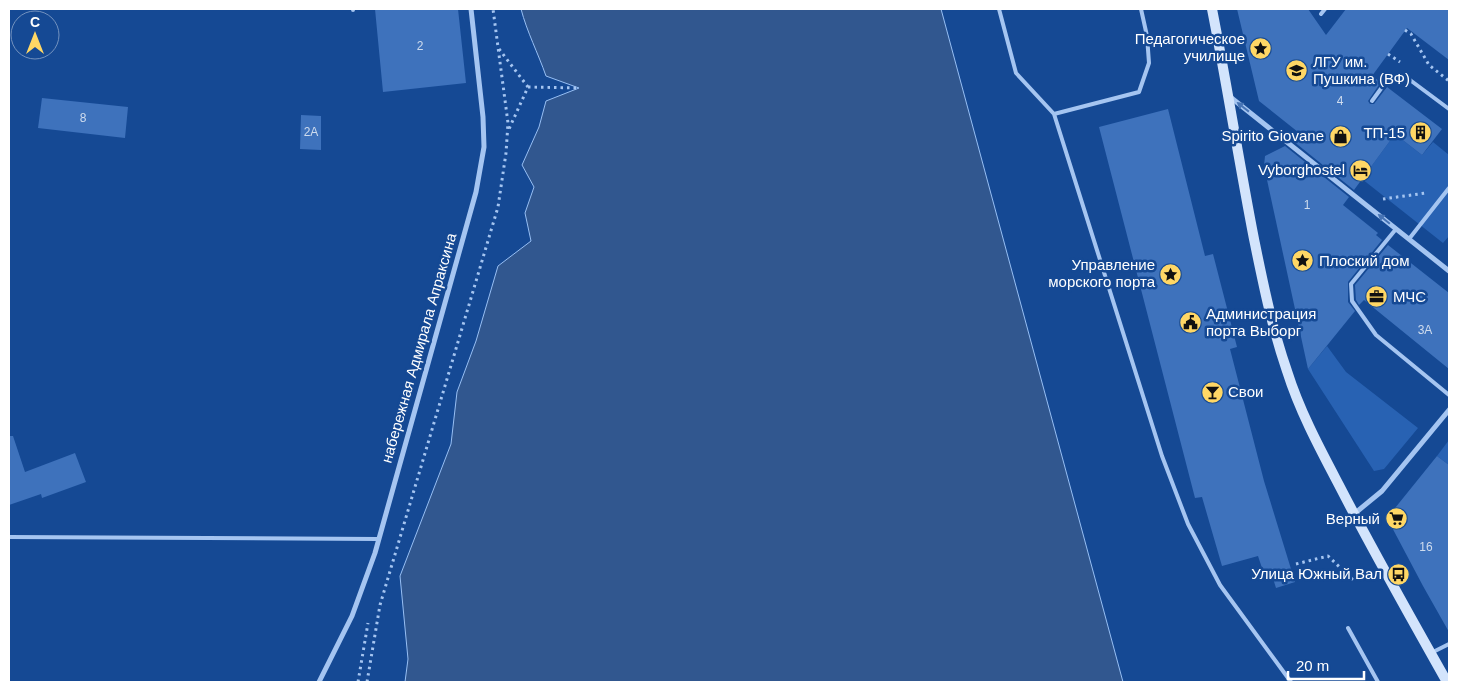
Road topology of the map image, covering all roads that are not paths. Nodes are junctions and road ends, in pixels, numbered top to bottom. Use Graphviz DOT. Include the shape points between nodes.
graph roads {
  1 [pos="471,9"];
  2 [pos="999,9"];
  3 [pos="1141,9"];
  4 [pos="1212,9"];
  5 [pos="1324,9"];
  6 [pos="1321,14"];
  7 [pos="1229,96"];
  8 [pos="1372,100"];
  9 [pos="1449,109"];
  10 [pos="1054,114"];
  11 [pos="1449,188"];
  12 [pos="1396,229"];
  13 [pos="1408,239"];
  14 [pos="1449,271"];
  15 [pos="1449,395"];
  16 [pos="1449,410"];
  17 [pos="1354,514"];
  18 [pos="9,537"];
  19 [pos="378,539"];
  20 [pos="1348,628"];
  21 [pos="1449,644"];
  22 [pos="1431,653"];
  23 [pos="319,682"];
  24 [pos="1291,682"];
  25 [pos="1378,682"];
  26 [pos="1448,682"];
  1 -- 19 [label="street, набережная Адмирала Апраксина" via="484,117 484,147 476,192"];
  2 -- 10 [label="lane" via="1016,73"];
  3 -- 10 [label="lane" via="1149,62 1139,92"];
  4 -- 7 [label="street"];
  5 -- 6 [label="lane"];
  12 -- 7 [label="street, one-way"];
  7 -- 17 [label="street" via="1273,327 1306,421"];
  8 -- 9 [label="lane" via="1388,79 1406,77"];
  10 -- 24 [label="lane" via="1162,456 1188,524 1220,585"];
  11 -- 13 [label="lane"];
  12 -- 13 [label="street"];
  12 -- 15 [label="lane" via="1351,284 1352,301 1376,335"];
  13 -- 14 [label="street"];
  16 -- 17 [label="street" via="1382,491"];
  17 -- 22 [label="street"];
  18 -- 19 [label="lane"];
  19 -- 23 [label="street, набережная Адмирала Апраксина" via="352,616"];
  20 -- 25 [label="lane"];
  21 -- 22 [label="lane"];
  22 -- 26 [label="street"];
}
